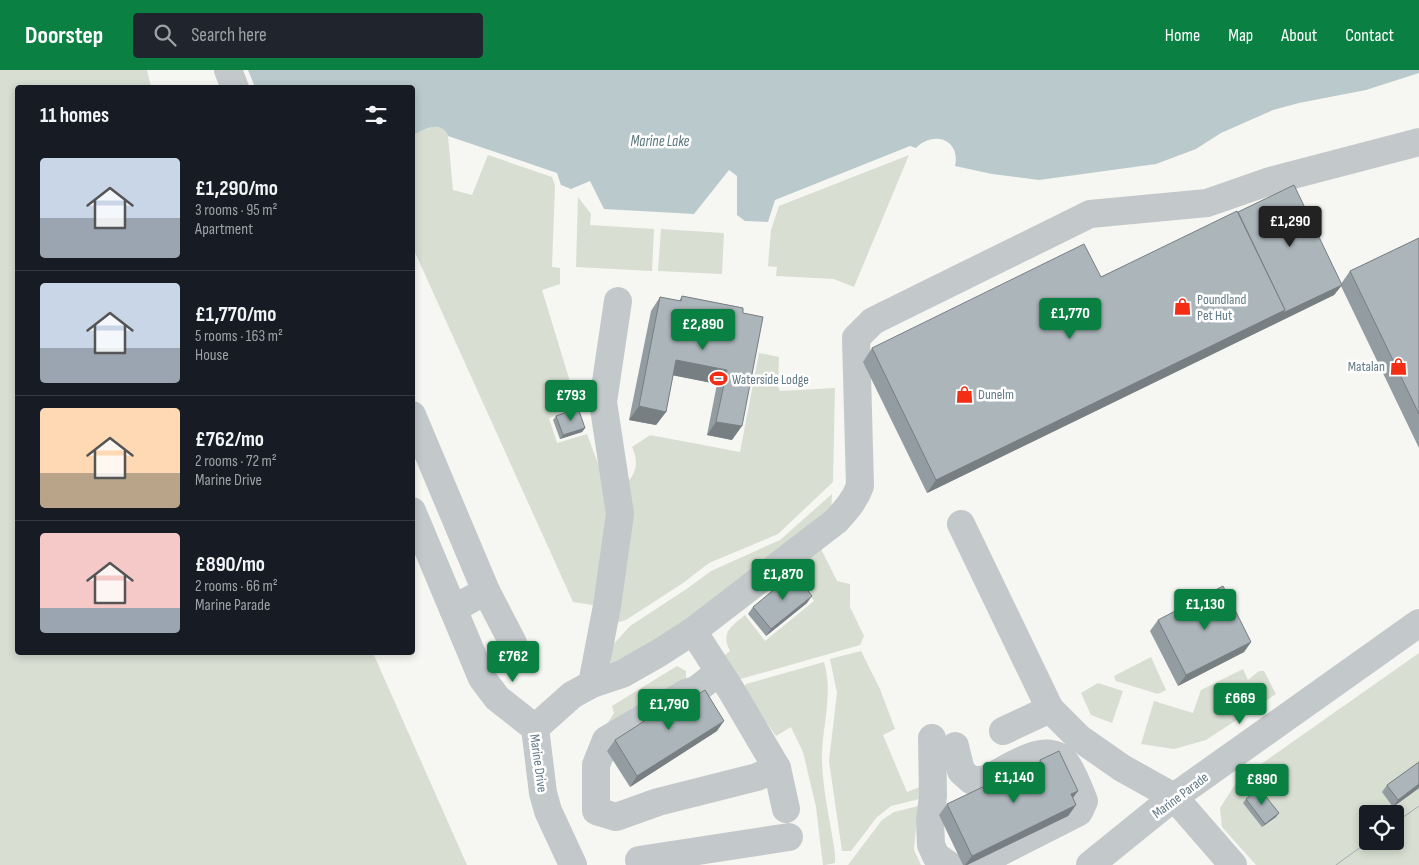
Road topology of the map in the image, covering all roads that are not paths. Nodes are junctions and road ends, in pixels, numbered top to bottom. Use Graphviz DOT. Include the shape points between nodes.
graph roads {
  1 [pos="228,70"];
  2 [pos="234,85"];
  3 [pos="1419,142"];
  4 [pos="618,301"];
  5 [pos="415,422"];
  6 [pos="415,518"];
  7 [pos="961,524"];
  8 [pos="486,591"];
  9 [pos="453,609"];
  10 [pos="1419,623"];
  11 [pos="693,631"];
  12 [pos="513,643"];
  13 [pos="720,672"];
  14 [pos="592,684"];
  15 [pos="1050,709"];
  16 [pos="535,728"];
  17 [pos="1003,731"];
  18 [pos="777,768"];
  19 [pos="1174,797"];
  20 [pos="786,809"];
  21 [pos="789,837"];
  22 [pos="638,860"];
  23 [pos="573,865"];
  24 [pos="949,865"];
  25 [pos="975,865"];
  26 [pos="1090,865"];
  27 [pos="1233,865"];
  1 -- 2 [label="street"];
  3 -- 11 [label="street" via="1270,181 1207,203 1090,214 873,321 856,338 860,486 856,497 836,521"];
  4 -- 14 [label="street" via="603,402 620,514"];
  5 -- 8 [label="street"];
  6 -- 9 [label="street, Marine Drive"];
  7 -- 15 [label="street"];
  8 -- 9 [label="street"];
  8 -- 12 [label="street"];
  9 -- 16 [label="street, Marine Drive" via="489,689"];
  10 -- 19 [label="street, Marine Parade"];
  11 -- 13 [label="street"];
  11 -- 14 [label="street" via="622,674"];
  13 -- 18 [label="street"];
  13 -- 18 [label="street" via="696,690 606,740 596,765 596,811 616,817 658,802 757,777"];
  14 -- 16 [label="street" via="572,695"];
  15 -- 17 [label="street"];
  15 -- 19 [label="street" via="1093,748"];
  16 -- 23 [label="street, Marine Drive" via="543,793"];
  18 -- 20 [label="street"];
  19 -- 26 [label="street, Marine Parade"];
  19 -- 27 [label="street"];
  21 -- 22 [label="street"];
  24 -- 25 [label="street" via="936,856 931,845 930,820 943,742 961,771 971,780 984,780 1034,755 1053,754 1065,762 1084,801 1079,812"];
}
